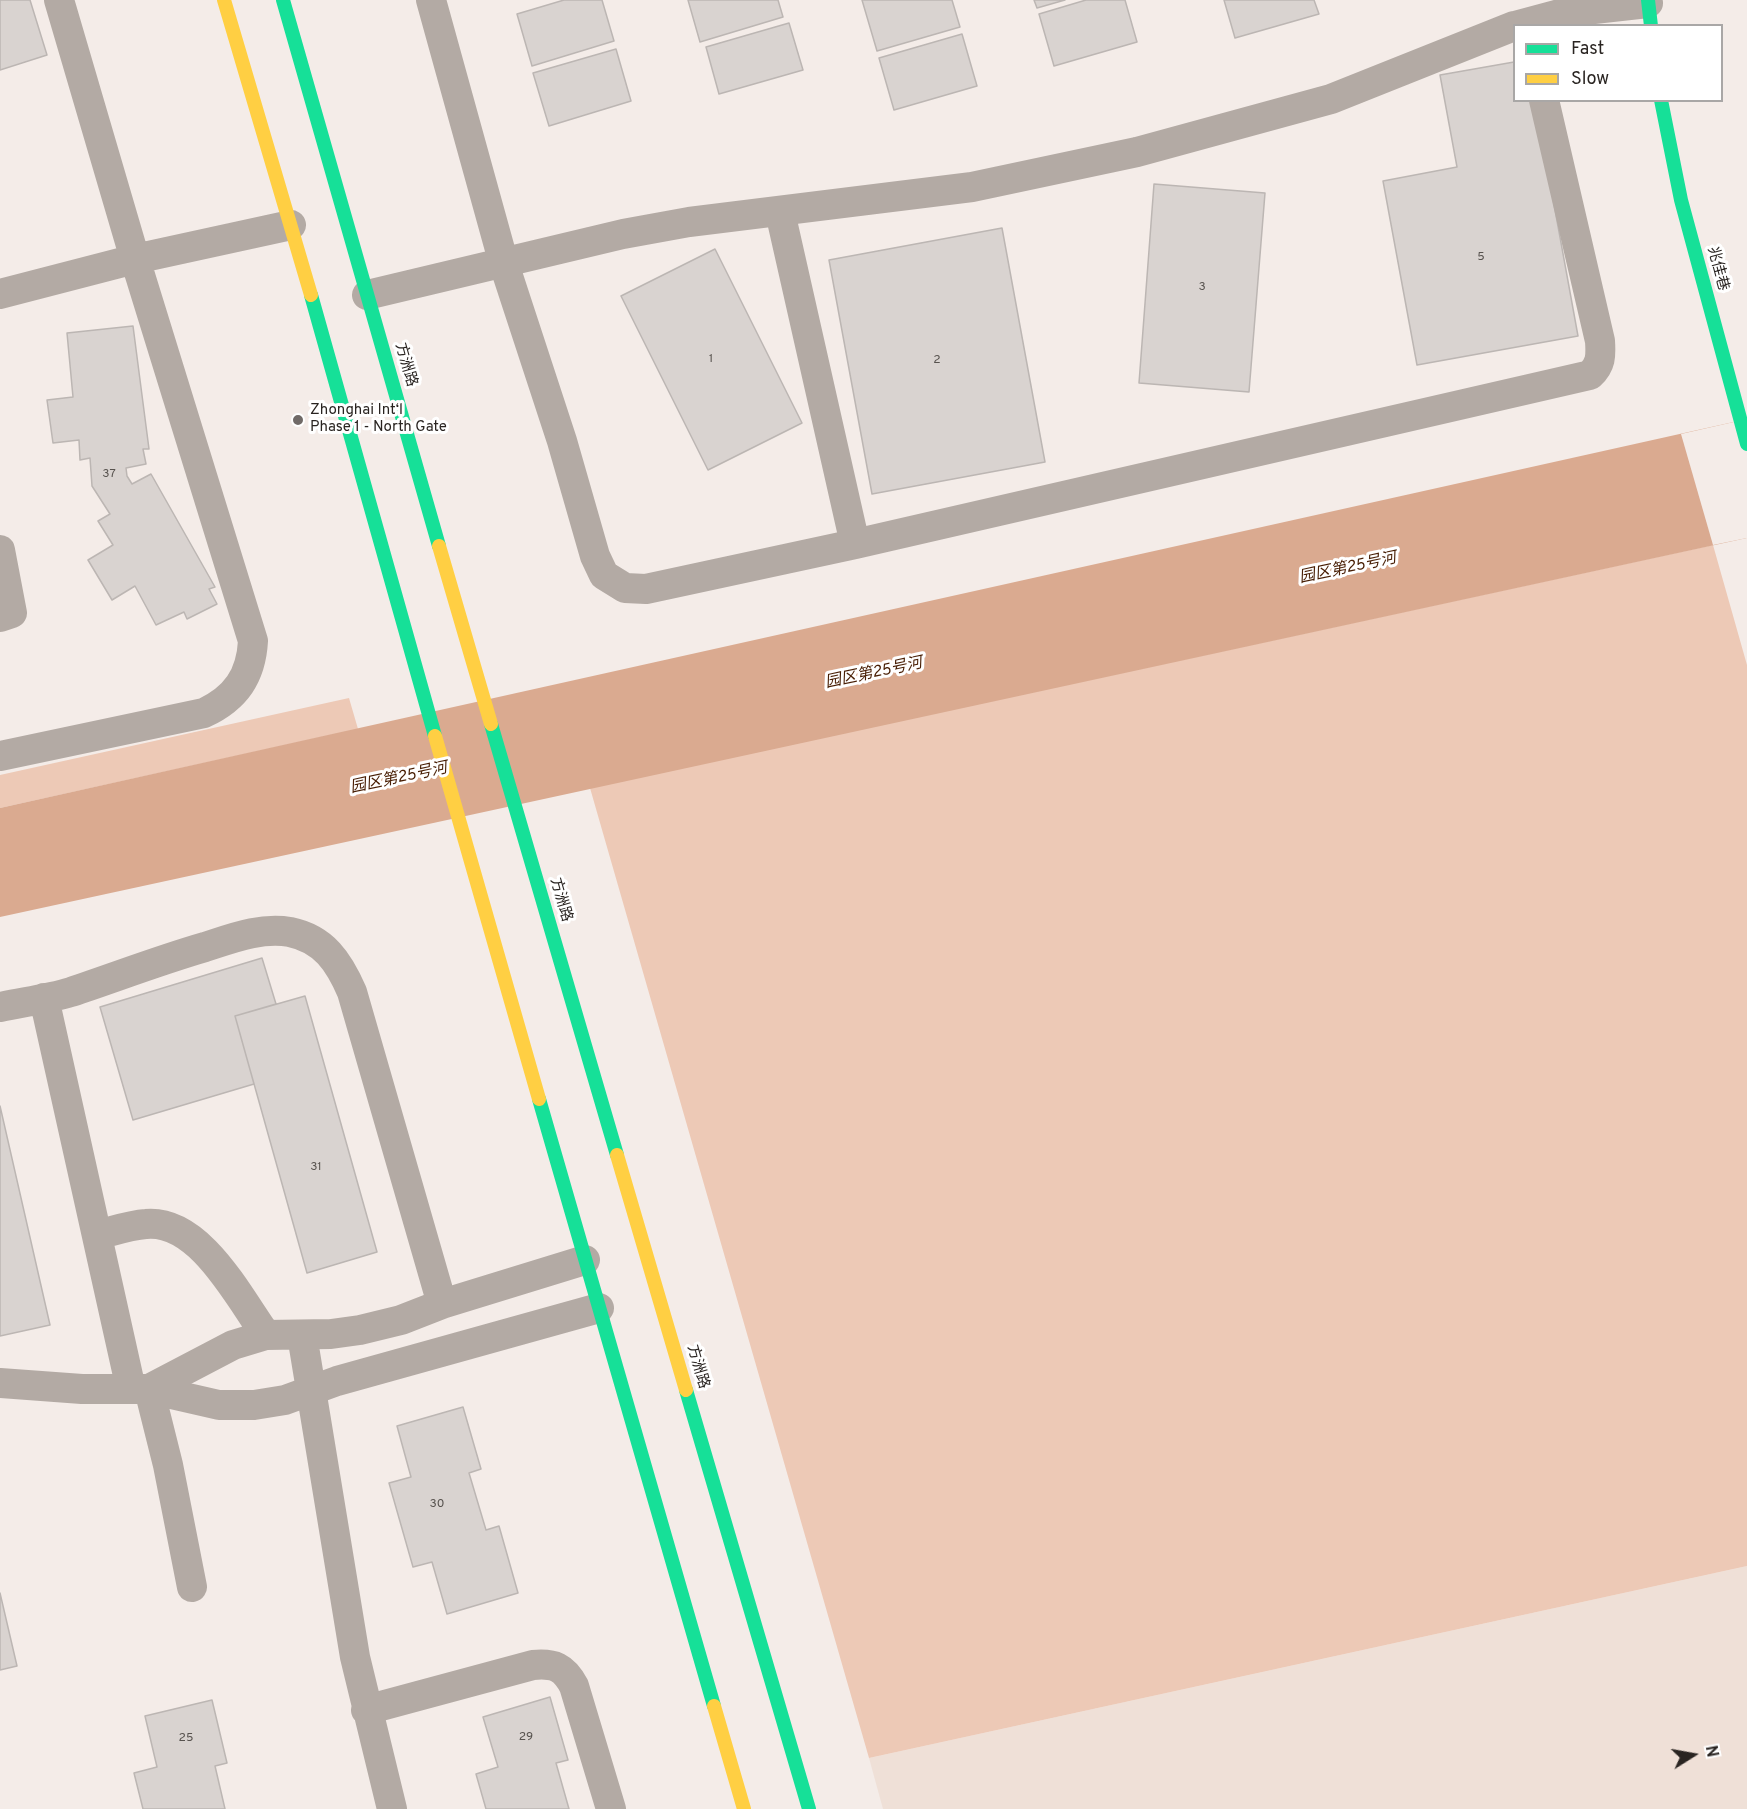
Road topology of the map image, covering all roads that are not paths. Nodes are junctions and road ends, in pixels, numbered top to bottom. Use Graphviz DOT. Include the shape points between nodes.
graph roads {
  1 [pos="59,0"];
  2 [pos="224,0"];
  3 [pos="283,0"];
  4 [pos="430,0"];
  5 [pos="1649,9"];
  6 [pos="1529,19"];
  7 [pos="1513,25"];
  8 [pos="1544,102"];
  9 [pos="1661,102"];
  10 [pos="780,212"];
  11 [pos="291,225"];
  12 [pos="135,259"];
  13 [pos="504,264"];
  14 [pos="0,294"];
  15 [pos="368,295"];
  16 [pos="1747,444"];
  17 [pos="855,544"];
  18 [pos="0,550"];
  19 [pos="0,617"];
  20 [pos="0,756"];
  21 [pos="44,998"];
  22 [pos="0,1007"];
  23 [pos="97,1235"];
  24 [pos="585,1260"];
  25 [pos="442,1304"];
  26 [pos="599,1308"];
  27 [pos="266,1335"];
  28 [pos="302,1335"];
  29 [pos="0,1383"];
  30 [pos="140,1389"];
  31 [pos="310,1392"];
  32 [pos="192,1587"];
  33 [pos="366,1710"];
  34 [pos="392,1809"];
  35 [pos="611,1809"];
  36 [pos="744,1809"];
  37 [pos="809,1809"];
  1 -- 12 [label="street"];
  2 -- 11 [label="main road"];
  3 -- 15 [label="main road, 方洲路"];
  4 -- 13 [label="street"];
  5 -- 6 [label="street" via="1602,7"];
  7 -- 10 [label="street" via="1331,99 1137,152 972,187"];
  8 -- 17 [label="street" via="1600,341 1598,368 1590,375"];
  9 -- 16 [label="main road, 兆佳巷" via="1681,200"];
  10 -- 13 [label="street" via="634,232"];
  10 -- 17 [label="street"];
  11 -- 12 [label="street"];
  11 -- 24 [label="main road"];
  12 -- 14 [label="street"];
  12 -- 20 [label="street" via="253,641 252,659 236,692 204,714"];
  13 -- 15 [label="street"];
  13 -- 17 [label="street" via="604,575 625,588 646,589"];
  15 -- 37 [label="main road, 方洲路"];
  18 -- 19 [label="street" via="12,613"];
  21 -- 22 [label="street"];
  21 -- 23 [label="street"];
  21 -- 25 [label="street" via="247,934 292,932 318,943 339,962 352,992"];
  23 -- 27 [label="street" via="148,1223 181,1230 207,1251"];
  23 -- 30 [label="street"];
  24 -- 25 [label="street"];
  24 -- 26 [label="main road"];
  25 -- 28 [label="street" via="360,1330"];
  26 -- 31 [label="street" via="337,1381"];
  26 -- 36 [label="main road"];
  27 -- 28 [label="street"];
  27 -- 30 [label="street" via="233,1345"];
  28 -- 31 [label="street"];
  29 -- 30 [label="street"];
  30 -- 31 [label="street" via="219,1405 254,1405"];
  30 -- 32 [label="street" via="168,1465"];
  31 -- 33 [label="street"];
  33 -- 34 [label="street"];
  33 -- 35 [label="street" via="533,1665 550,1664 566,1671 574,1686"];
}
